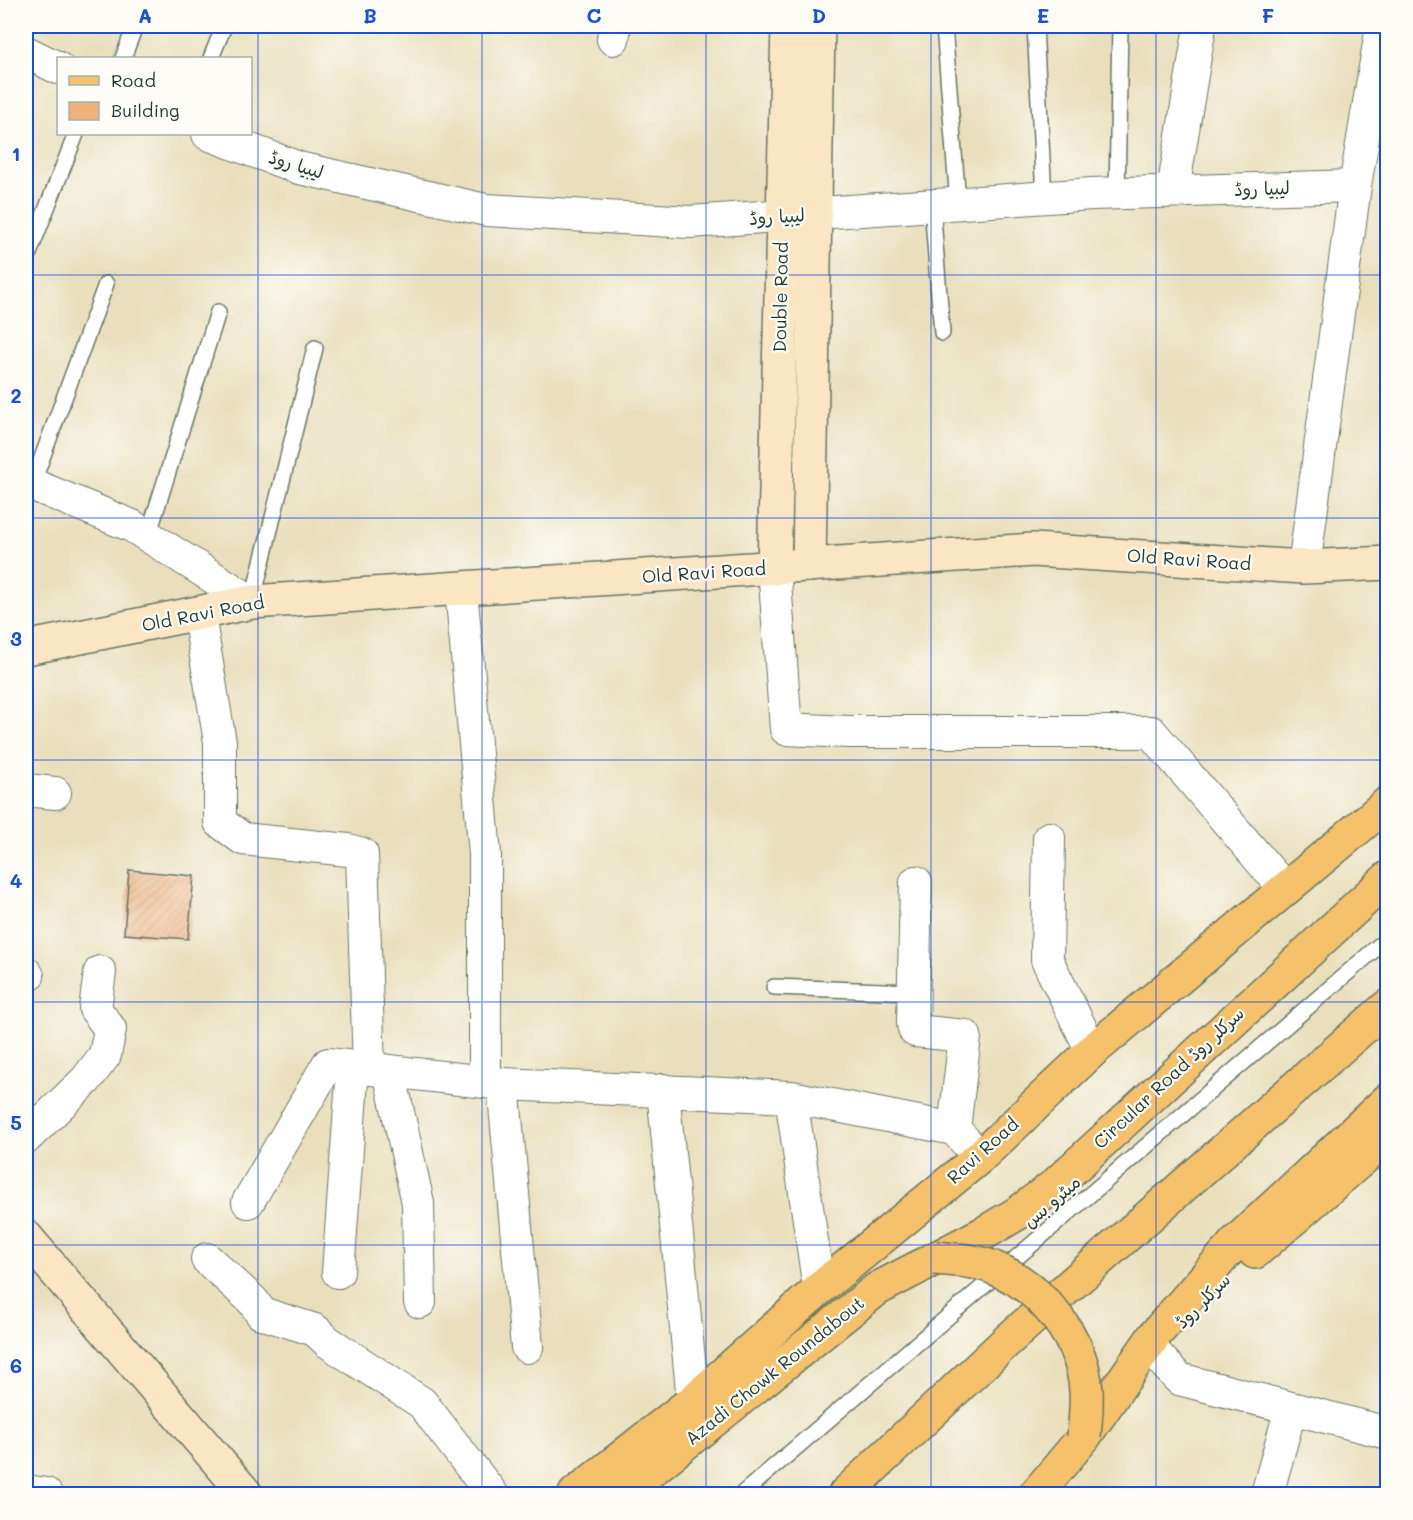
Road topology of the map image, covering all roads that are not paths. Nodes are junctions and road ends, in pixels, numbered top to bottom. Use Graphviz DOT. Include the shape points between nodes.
graph roads {
  1 [pos="135,26"];
  2 [pos="224,26"];
  3 [pos="788,26"];
  4 [pos="818,26"];
  5 [pos="944,26"];
  6 [pos="1035,26"];
  7 [pos="1120,26"];
  8 [pos="1200,26"];
  9 [pos="1382,26"];
  10 [pos="26,52"];
  11 [pos="123,57"];
  12 [pos="211,57"];
  13 [pos="57,68"];
  14 [pos="76,135"];
  15 [pos="211,135"];
  16 [pos="1355,186"];
  17 [pos="1173,191"];
  18 [pos="1117,193"];
  19 [pos="1044,197"];
  20 [pos="945,204"];
  21 [pos="799,215"];
  22 [pos="26,261"];
  23 [pos="106,284"];
  24 [pos="218,312"];
  25 [pos="942,333"];
  26 [pos="315,348"];
  27 [pos="29,484"];
  28 [pos="148,536"];
  29 [pos="1388,563"];
  30 [pos="809,565"];
  31 [pos="1305,567"];
  32 [pos="774,568"];
  33 [pos="461,589"];
  34 [pos="252,602"];
  35 [pos="199,615"];
  36 [pos="26,648"];
  37 [pos="1388,803"];
  38 [pos="1049,838"];
  39 [pos="1388,878"];
  40 [pos="916,882"];
  41 [pos="1284,888"];
  42 [pos="1388,938"];
  43 [pos="100,972"];
  44 [pos="774,987"];
  45 [pos="912,992"];
  46 [pos="1388,1006"];
  47 [pos="1092,1051"];
  48 [pos="370,1069"];
  49 [pos="494,1083"];
  50 [pos="663,1090"];
  51 [pos="791,1097"];
  52 [pos="1388,1100"];
  53 [pos="954,1129"];
  54 [pos="1388,1137"];
  55 [pos="26,1138"];
  56 [pos="980,1157"];
  57 [pos="248,1202"];
  58 [pos="26,1237"];
  59 [pos="935,1258"];
  60 [pos="207,1259"];
  61 [pos="338,1272"];
  62 [pos="819,1289"];
  63 [pos="420,1302"];
  64 [pos="528,1347"];
  65 [pos="1155,1353"];
  66 [pos="693,1401"];
  67 [pos="1291,1408"];
  68 [pos="1388,1433"];
  69 [pos="1084,1437"];
  70 [pos="26,1491"];
  71 [pos="46,1494"];
  72 [pos="246,1494"];
  73 [pos="492,1494"];
  74 [pos="575,1494"];
  75 [pos="622,1494"];
  76 [pos="742,1494"];
  77 [pos="845,1494"];
  78 [pos="1036,1494"];
  79 [pos="1051,1494"];
  80 [pos="1267,1494"];
  1 -- 11 [label="lane"];
  2 -- 12 [label="lane"];
  3 -- 21 [label="street, Double Road"];
  4 -- 21 [label="street, Double Road"];
  5 -- 20 [label="lane"];
  6 -- 19 [label="lane"];
  7 -- 18 [label="lane"];
  8 -- 17 [label="street"];
  9 -- 16 [label="street"];
  10 -- 13 [label="street"];
  14 -- 22 [label="lane"];
  15 -- 21 [label="street, لیبیا روڈ" via="299,168 486,210 690,222"];
  16 -- 17 [label="street, لیبیا روڈ"];
  16 -- 31 [label="street"];
  17 -- 18 [label="street, لیبیا روڈ"];
  18 -- 19 [label="street, لیبیا روڈ"];
  19 -- 20 [label="street, لیبیا روڈ"];
  20 -- 21 [label="street, لیبیا روڈ"];
  20 -- 25 [label="lane"];
  21 -- 30 [label="street, Double Road"];
  21 -- 32 [label="street, Double Road"];
  23 -- 27 [label="lane"];
  24 -- 28 [label="lane"];
  26 -- 34 [label="lane"];
  27 -- 28 [label="street"];
  28 -- 34 [label="street"];
  29 -- 31 [label="street, Old Ravi Road"];
  30 -- 31 [label="street, Old Ravi Road" via="1033,550"];
  30 -- 32 [label="street, Old Ravi Road"];
  32 -- 33 [label="street, Old Ravi Road"];
  32 -- 41 [label="street" via="786,729 1151,732"];
  33 -- 34 [label="street, Old Ravi Road"];
  33 -- 49 [label="street" via="484,854"];
  34 -- 35 [label="street, Old Ravi Road"];
  35 -- 36 [label="street, Old Ravi Road"];
  35 -- 48 [label="street" via="220,742 220,822 243,839 362,854"];
  37 -- 41 [label="main road, Ravi Road"];
  38 -- 47 [label="street" via="1047,960"];
  39 -- 59 [label="main road, Circular Road سرکلر روڈ" via="1055,1185 1018,1213"];
  40 -- 45 [label="street"];
  41 -- 47 [label="main road, Ravi Road"];
  42 -- 76 [label="lane, میٹرو بس"];
  43 -- 55 [label="street" via="95,1009 110,1029 105,1055 86,1080"];
  44 -- 45 [label="lane"];
  45 -- 53 [label="street" via="915,1031 965,1036"];
  46 -- 77 [label="main road" via="1008,1340"];
  47 -- 56 [label="main road, Ravi Road"];
  48 -- 49 [label="street"];
  48 -- 57 [label="street" via="328,1064"];
  48 -- 61 [label="street"];
  48 -- 63 [label="street" via="418,1203"];
  49 -- 50 [label="street"];
  49 -- 64 [label="street"];
  50 -- 51 [label="street"];
  50 -- 66 [label="street"];
  51 -- 53 [label="street"];
  51 -- 62 [label="street"];
  52 -- 69 [label="main road" via="1234,1244 1154,1336"];
  53 -- 56 [label="street"];
  54 -- 65 [label="main road, سرکلر روڈ" via="1195,1304"];
  56 -- 62 [label="main road, Ravi Road"];
  58 -- 72 [label="street"];
  59 -- 69 [label="main road, bridge" via="995,1268 1055,1311 1082,1369 1086,1391"];
  59 -- 75 [label="main road, Azadi Chowk Roundabout" via="877,1289"];
  60 -- 73 [label="street" via="261,1313 315,1330 422,1403"];
  62 -- 66 [label="main road, Ravi Road"];
  65 -- 67 [label="street" via="1179,1379"];
  65 -- 79 [label="main road, سرکلر روڈ" via="1107,1427"];
  66 -- 74 [label="main road, Ravi Road"];
  67 -- 68 [label="street"];
  67 -- 80 [label="street"];
  69 -- 78 [label="main road"];
  70 -- 71 [label="street"];
}
